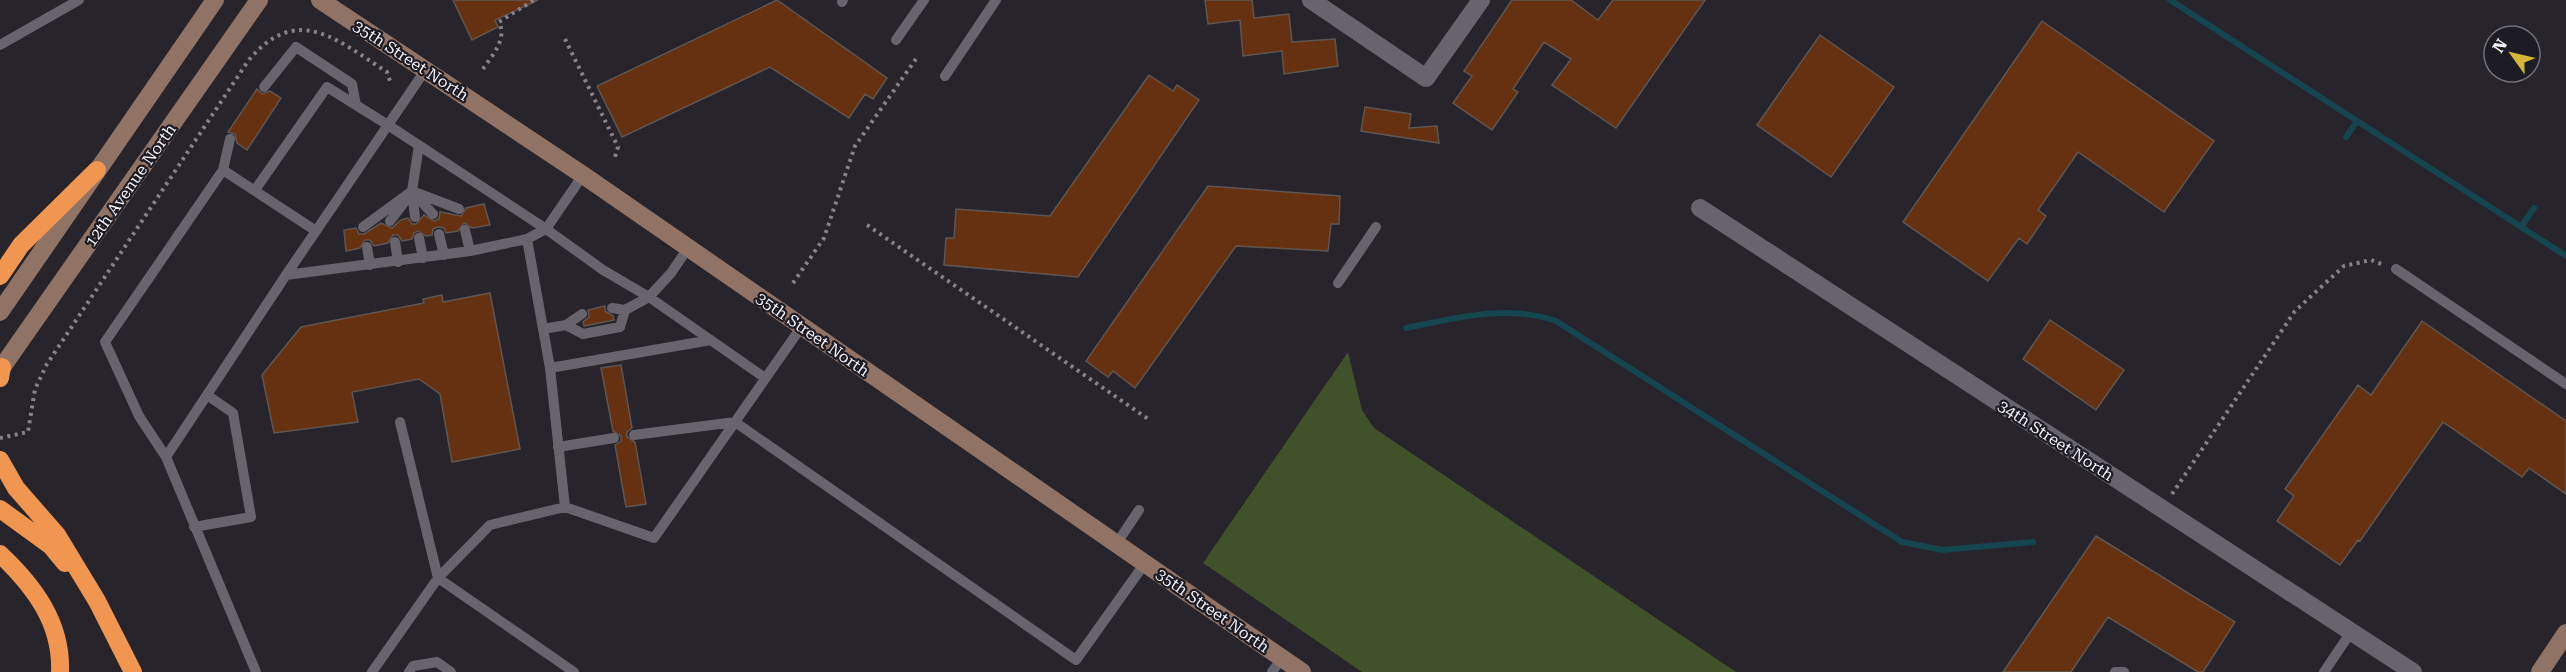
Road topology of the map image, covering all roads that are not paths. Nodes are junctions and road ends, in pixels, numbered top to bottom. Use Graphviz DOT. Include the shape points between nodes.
graph roads {
  1 [pos="79,0"];
  2 [pos="215,0"];
  3 [pos="259,0"];
  4 [pos="320,0"];
  5 [pos="924,0"];
  6 [pos="996,0"];
  7 [pos="1311,0"];
  8 [pos="1480,0"];
  9 [pos="896,40"];
  10 [pos="0,45"];
  11 [pos="426,69"];
  12 [pos="945,76"];
  13 [pos="264,87"];
  14 [pos="356,105"];
  15 [pos="388,125"];
  16 [pos="230,139"];
  17 [pos="419,145"];
  18 [pos="97,170"];
  19 [pos="223,170"];
  20 [pos="583,174"];
  21 [pos="255,190"];
  22 [pos="412,191"];
  23 [pos="1700,208"];
  24 [pos="459,209"];
  25 [pos="433,214"];
  26 [pos="415,217"];
  27 [pos="390,221"];
  28 [pos="363,226"];
  29 [pos="1376,227"];
  30 [pos="546,229"];
  31 [pos="465,230"];
  32 [pos="316,231"];
  33 [pos="439,234"];
  34 [pos="419,238"];
  35 [pos="527,239"];
  36 [pos="395,242"];
  37 [pos="367,247"];
  38 [pos="688,248"];
  39 [pos="470,251"];
  40 [pos="444,255"];
  41 [pos="423,258"];
  42 [pos="398,262"];
  43 [pos="370,265"];
  44 [pos="2396,269"];
  45 [pos="286,275"];
  46 [pos="0,276"];
  47 [pos="1338,283"];
  48 [pos="649,297"];
  49 [pos="612,308"];
  50 [pos="625,310"];
  51 [pos="0,312"];
  52 [pos="582,314"];
  53 [pos="566,325"];
  54 [pos="802,326"];
  55 [pos="543,328"];
  56 [pos="711,340"];
  57 [pos="550,368"];
  58 [pos="1,371"];
  59 [pos="765,378"];
  60 [pos="2566,384"];
  61 [pos="207,395"];
  62 [pos="400,422"];
  63 [pos="735,422"];
  64 [pos="634,435"];
  65 [pos="614,438"];
  66 [pos="558,447"];
  67 [pos="166,457"];
  68 [pos="0,460"];
  69 [pos="565,507"];
  70 [pos="0,509"];
  71 [pos="1139,510"];
  72 [pos="194,527"];
  73 [pos="1117,543"];
  74 [pos="0,554"];
  75 [pos="1145,562"];
  76 [pos="438,578"];
  77 [pos="97,601"];
  78 [pos="2351,632"];
  79 [pos="2566,633"];
  80 [pos="1277,665"];
  81 [pos="60,672"];
  82 [pos="133,672"];
  83 [pos="256,672"];
  84 [pos="372,672"];
  85 [pos="409,672"];
  86 [pos="451,672"];
  87 [pos="574,672"];
  88 [pos="1302,672"];
  89 [pos="2115,672"];
  90 [pos="2124,672"];
  91 [pos="2324,672"];
  92 [pos="2413,672"];
  93 [pos="2540,672"];
  1 -- 10 [label="lane"];
  2 -- 18 [label="street"];
  3 -- 58 [label="street, 12th Avenue North"];
  4 -- 11 [label="street, 35th Street North"];
  5 -- 9 [label="lane"];
  6 -- 12 [label="lane"];
  7 -- 8 [label="street" via="1426,78"];
  11 -- 15 [label="lane"];
  11 -- 20 [label="street, 35th Street North"];
  13 -- 14 [label="lane" via="296,47 352,84"];
  14 -- 15 [label="lane"];
  14 -- 21 [label="lane" via="327,87"];
  15 -- 17 [label="lane"];
  15 -- 32 [label="lane"];
  16 -- 19 [label="lane"];
  17 -- 22 [label="lane"];
  17 -- 30 [label="lane"];
  18 -- 46 [label="highway" via="21,245"];
  18 -- 51 [label="street"];
  19 -- 21 [label="lane"];
  19 -- 67 [label="lane" via="105,342 139,416"];
  20 -- 30 [label="lane"];
  20 -- 38 [label="street, 35th Street North"];
  21 -- 32 [label="lane"];
  22 -- 24 [label="lane"];
  22 -- 25 [label="lane"];
  22 -- 26 [label="lane"];
  22 -- 27 [label="lane"];
  22 -- 28 [label="lane"];
  23 -- 78 [label="street, 34th Street North"];
  29 -- 47 [label="lane"];
  30 -- 35 [label="lane"];
  30 -- 48 [label="lane"];
  31 -- 39 [label="lane"];
  32 -- 45 [label="lane"];
  33 -- 40 [label="lane"];
  34 -- 41 [label="lane"];
  35 -- 39 [label="lane"];
  35 -- 55 [label="lane"];
  36 -- 42 [label="lane"];
  37 -- 43 [label="lane"];
  38 -- 48 [label="lane"];
  38 -- 54 [label="street, 35th Street North"];
  39 -- 40 [label="lane"];
  40 -- 41 [label="lane"];
  41 -- 42 [label="lane"];
  42 -- 43 [label="lane"];
  43 -- 45 [label="lane"];
  44 -- 60 [label="lane"];
  45 -- 61 [label="lane"];
  48 -- 50 [label="lane"];
  48 -- 56 [label="lane"];
  49 -- 50 [label="lane"];
  50 -- 53 [label="lane" via="620,327 583,334"];
  52 -- 53 [label="lane"];
  53 -- 55 [label="lane"];
  54 -- 59 [label="lane"];
  54 -- 73 [label="street, 35th Street North"];
  55 -- 57 [label="lane"];
  56 -- 57 [label="lane"];
  56 -- 59 [label="lane"];
  57 -- 66 [label="lane"];
  59 -- 63 [label="lane"];
  61 -- 67 [label="lane"];
  61 -- 72 [label="lane" via="233,413 251,517"];
  62 -- 76 [label="lane"];
  63 -- 64 [label="lane"];
  63 -- 69 [label="lane" via="654,538"];
  63 -- 75 [label="lane" via="1076,660"];
  65 -- 66 [label="lane"];
  66 -- 69 [label="lane"];
  67 -- 72 [label="lane"];
  68 -- 77 [label="highway" via="16,488 57,535"];
  69 -- 76 [label="lane" via="490,525"];
  70 -- 77 [label="highway" via="51,546"];
  71 -- 73 [label="lane"];
  72 -- 83 [label="lane"];
  73 -- 75 [label="street, 35th Street North"];
  74 -- 81 [label="highway" via="42,601 61,656"];
  75 -- 80 [label="street, 35th Street North"];
  76 -- 84 [label="lane"];
  76 -- 87 [label="lane"];
  77 -- 82 [label="highway"];
  78 -- 91 [label="lane"];
  78 -- 92 [label="street, 34th Street North"];
  79 -- 93 [label="street"];
  80 -- 88 [label="street, 35th Street North"];
  85 -- 86 [label="lane" via="413,666 437,663"];
  89 -- 90 [label="lane"];
}
